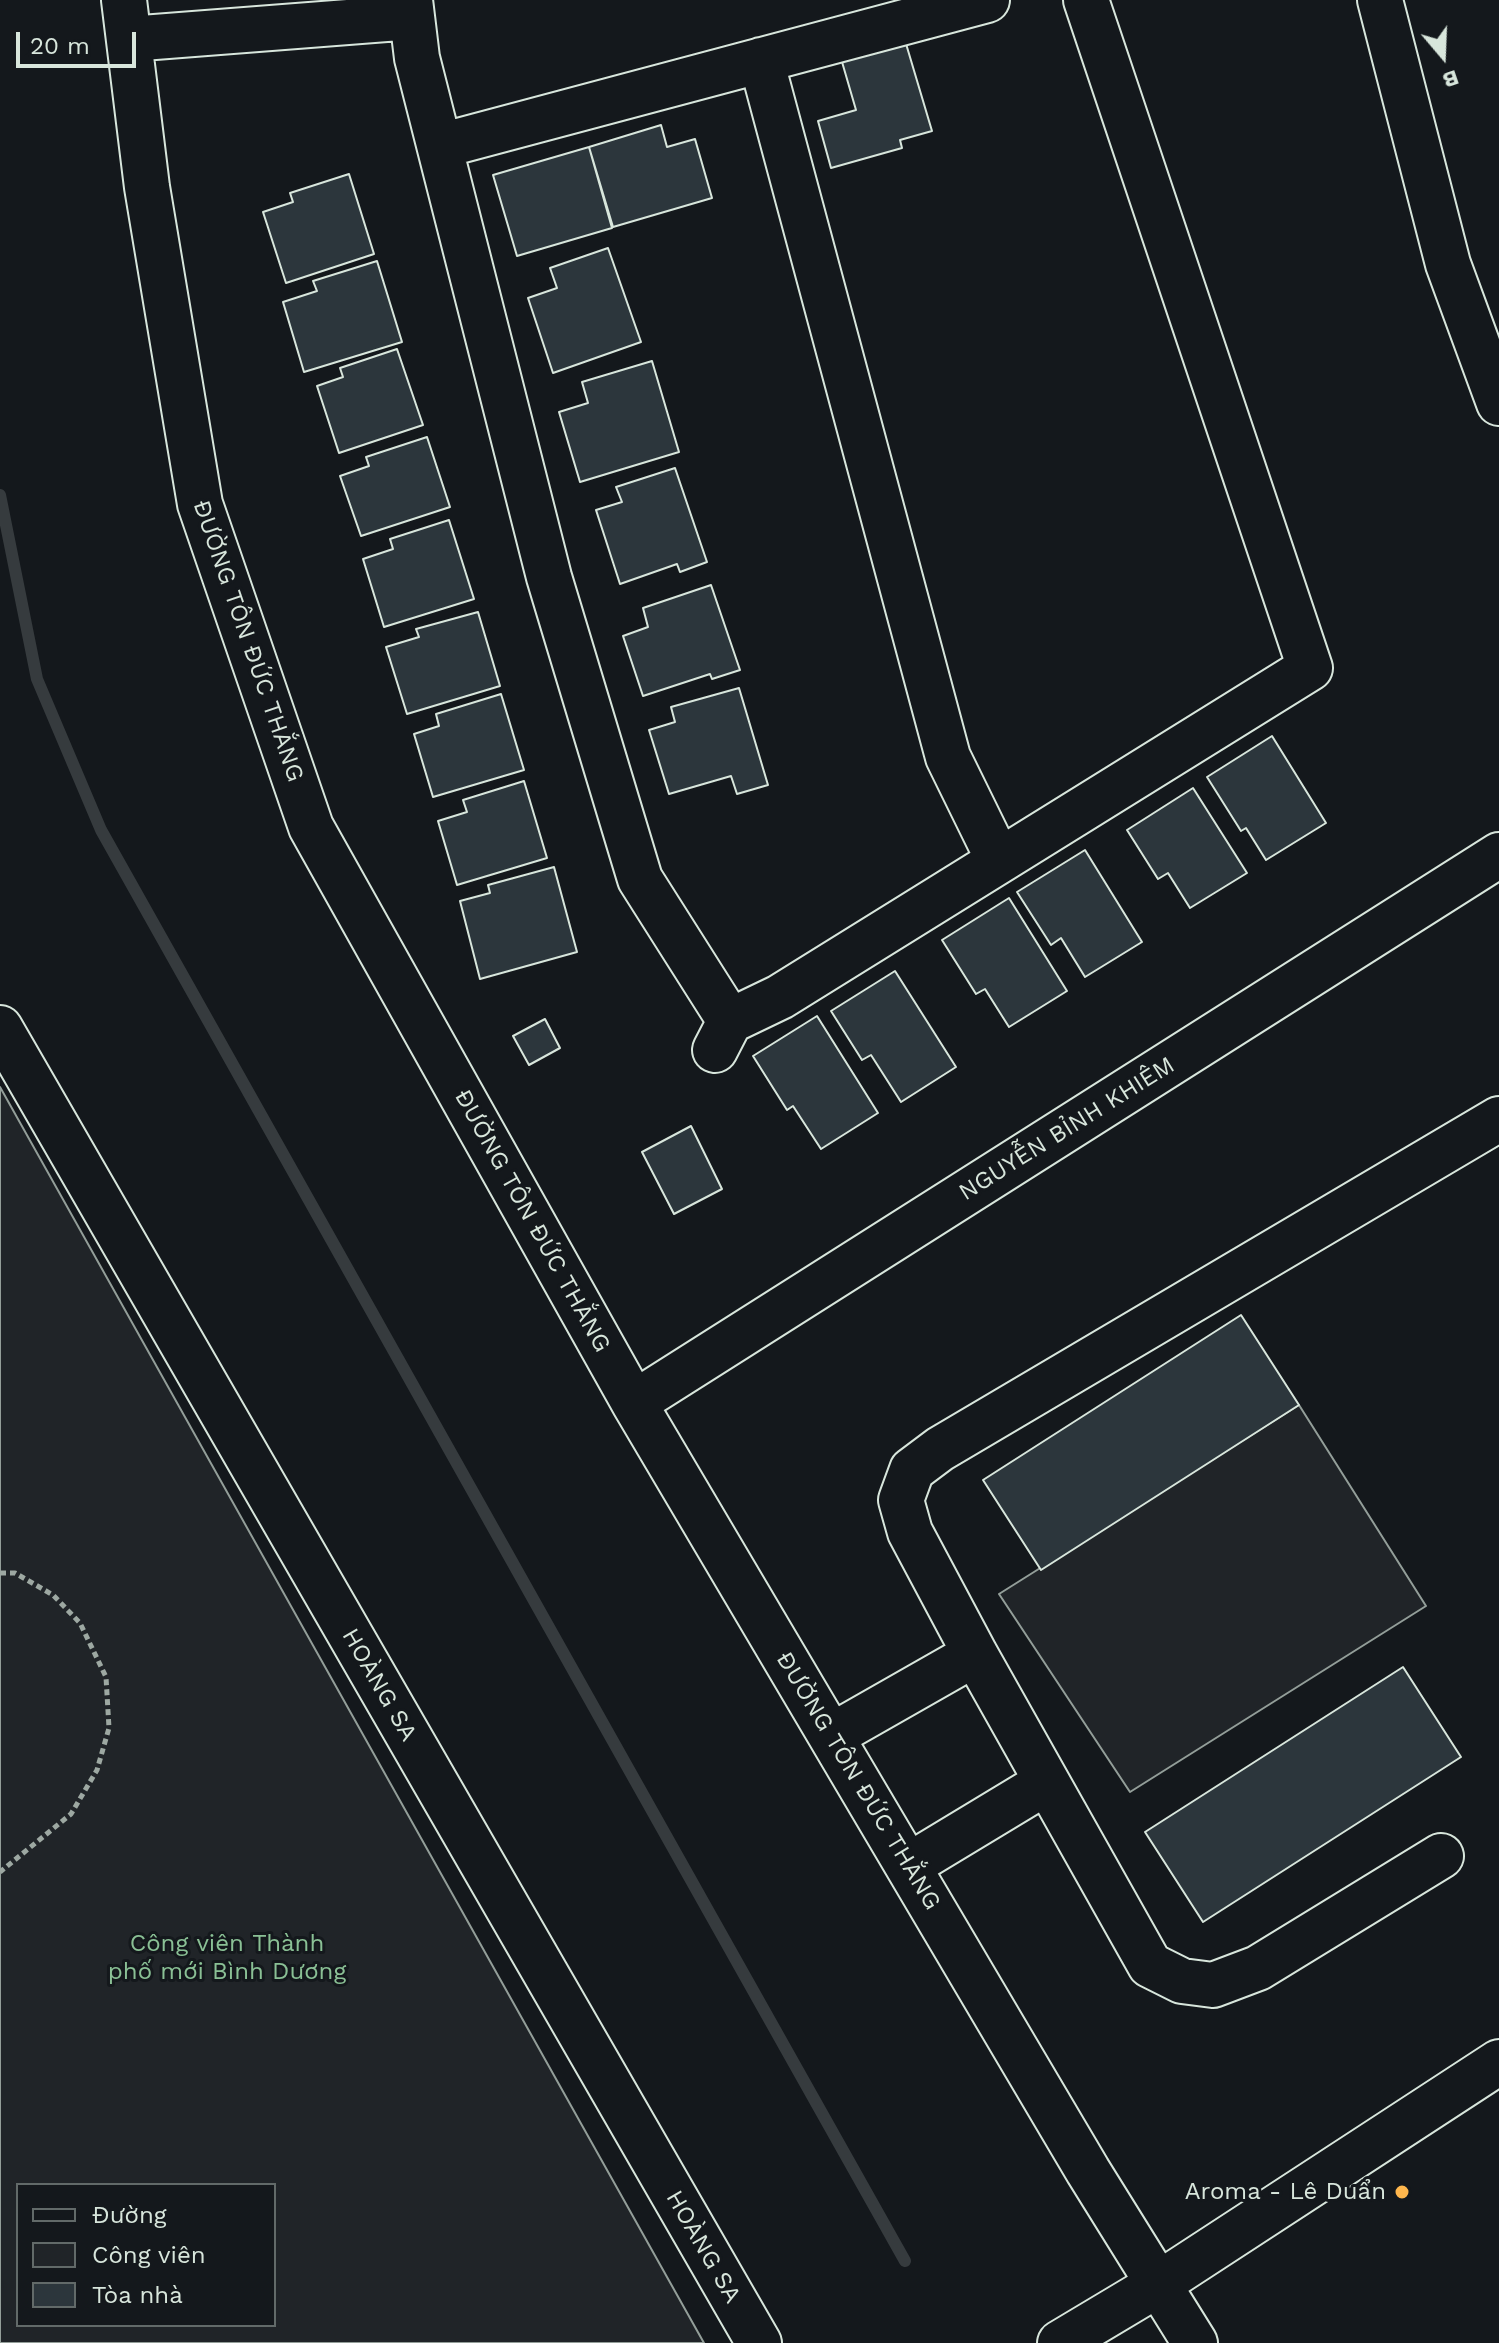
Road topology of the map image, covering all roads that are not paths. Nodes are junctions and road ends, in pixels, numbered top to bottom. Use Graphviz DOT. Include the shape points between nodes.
graph roads {
  1 [pos="987,0"];
  2 [pos="1086,0"];
  3 [pos="1380,0"];
  4 [pos="411,9"];
  5 [pos="255,15"];
  6 [pos="126,20"];
  7 [pos="761,60"];
  8 [pos="440,146"];
  9 [pos="1499,403"];
  10 [pos="1499,855"];
  11 [pos="999,861"];
  12 [pos="0,1028"];
  13 [pos="1499,1119"];
  14 [pos="634,1403"];
  15 [pos="975,1654"];
  16 [pos="831,1736"];
  17 [pos="1047,1782"];
  18 [pos="1441,1856"];
  19 [pos="908,1866"];
  20 [pos="1499,2062"];
  21 [pos="1157,2285"];
  22 [pos="759,2343"];
  23 [pos="1060,2343"];
  24 [pos="1195,2343"];
  1 -- 7 [label="street"];
  2 -- 11 [label="street" via="1310,668"];
  3 -- 9 [label="street" via="1448,264"];
  4 -- 5 [label="street"];
  4 -- 8 [label="street" via="417,58"];
  5 -- 6 [label="street"];
  6 -- 14 [label="street, ĐƯỜNG TÔN ĐỨC THẮNG" via="147,187 200,504 311,827"];
  7 -- 8 [label="street"];
  7 -- 11 [label="street" via="948,757"];
  8 -- 11 [label="street" via="549,577 640,879 723,1036"];
  10 -- 14 [label="street, NGUYỄN BỈNH KHIÊM"];
  12 -- 22 [label="street, HOÀNG SA"];
  13 -- 15 [label="street" via="912,1470 901,1500 910,1532"];
  14 -- 16 [label="street, ĐƯỜNG TÔN ĐỨC THẮNG"];
  15 -- 16 [label="street"];
  15 -- 17 [label="street"];
  16 -- 19 [label="street, ĐƯỜNG TÔN ĐỨC THẮNG"];
  17 -- 18 [label="street" via="1150,1965 1182,1981 1213,1985 1258,1968"];
  17 -- 19 [label="street"];
  19 -- 21 [label="street, ĐƯỜNG TÔN ĐỨC THẮNG"];
  20 -- 21 [label="street"];
  21 -- 23 [label="street"];
  21 -- 24 [label="street, ĐƯỜNG TÔN ĐỨC THẮNG"];
}
